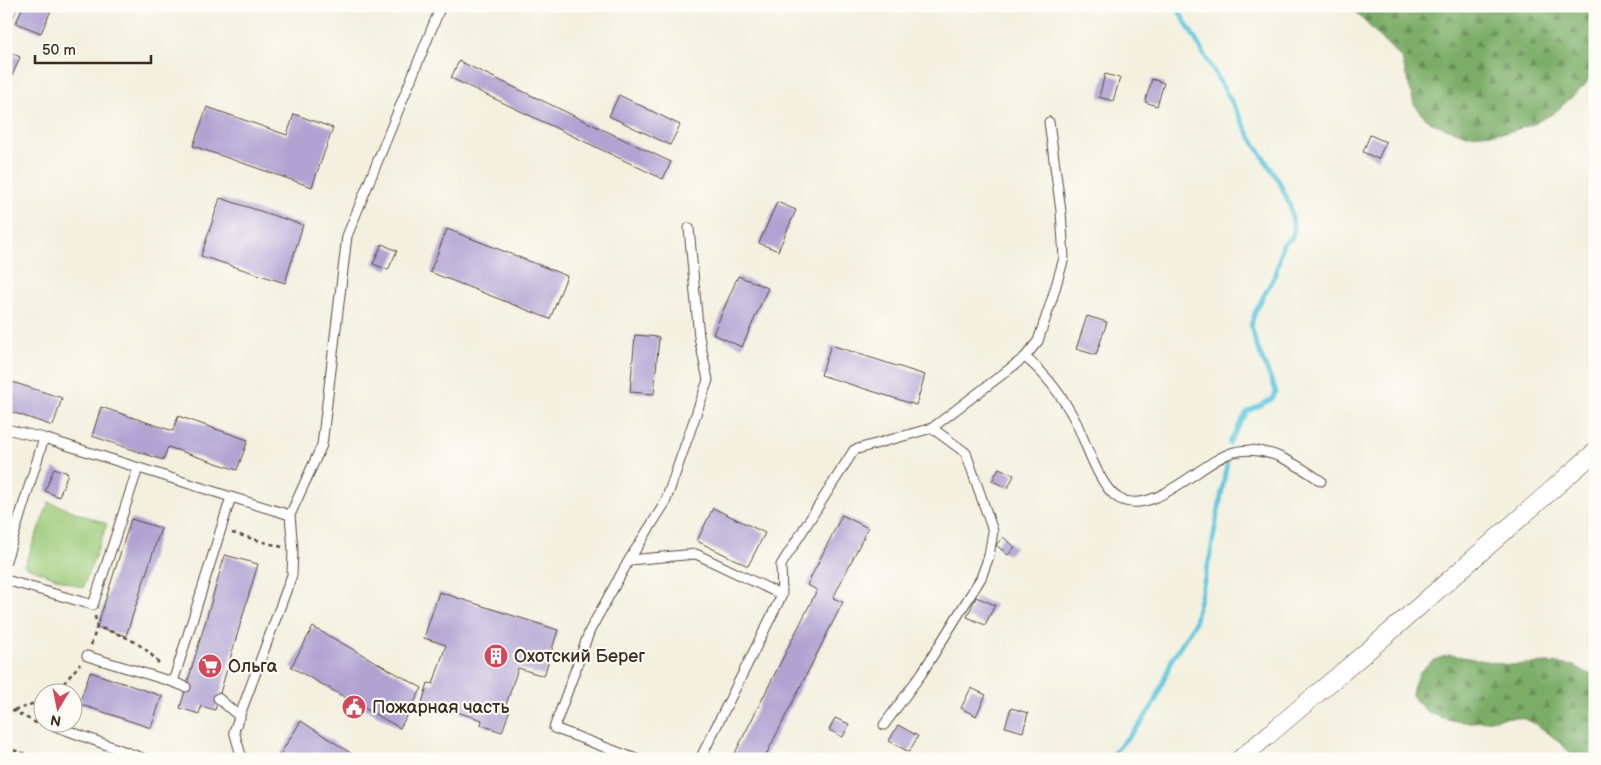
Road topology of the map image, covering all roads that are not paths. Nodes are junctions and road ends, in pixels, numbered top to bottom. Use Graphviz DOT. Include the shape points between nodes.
graph roads {
  1 [pos="8,6"];
  2 [pos="441,6"];
  3 [pos="6,11"];
  4 [pos="1049,122"];
  5 [pos="689,228"];
  6 [pos="1025,357"];
  7 [pos="932,428"];
  8 [pos="6,429"];
  9 [pos="44,438"];
  10 [pos="1595,452"];
  11 [pos="138,468"];
  12 [pos="1321,481"];
  13 [pos="231,497"];
  14 [pos="290,516"];
  15 [pos="629,560"];
  16 [pos="6,561"];
  17 [pos="6,580"];
  18 [pos="782,595"];
  19 [pos="87,656"];
  20 [pos="173,682"];
  21 [pos="186,687"];
  22 [pos="218,698"];
  23 [pos="240,716"];
  24 [pos="884,725"];
  25 [pos="71,732"];
  26 [pos="145,759"];
  27 [pos="242,759"];
  28 [pos="636,759"];
  29 [pos="700,759"];
  30 [pos="1240,759"];
  1 -- 3 [label="street"];
  2 -- 14 [label="lane" via="347,236 322,445"];
  4 -- 6 [label="lane" via="1064,258 1038,342"];
  5 -- 15 [label="lane" via="699,337 708,380 665,503"];
  6 -- 7 [label="lane"];
  6 -- 12 [label="lane" via="1054,386 1076,422 1104,483 1121,499 1149,500 1233,452 1242,451 1284,458"];
  7 -- 18 [label="lane" via="854,450 781,565"];
  7 -- 24 [label="lane" via="966,454 993,531 981,578 922,673"];
  8 -- 9 [label="lane"];
  9 -- 11 [label="lane"];
  9 -- 16 [label="lane"];
  10 -- 30 [label="street"];
  11 -- 13 [label="lane"];
  11 -- 17 [label="lane" via="94,605"];
  13 -- 14 [label="lane"];
  13 -- 20 [label="lane"];
  14 -- 23 [label="lane" via="292,575"];
  15 -- 18 [label="lane" via="696,554"];
  15 -- 28 [label="lane" via="590,630 554,728"];
  18 -- 29 [label="lane"];
  19 -- 20 [label="lane"];
  20 -- 21 [label="lane"];
  22 -- 23 [label="lane"];
  23 -- 27 [label="lane" via="234,731"];
  25 -- 26 [label="lane"];
}
